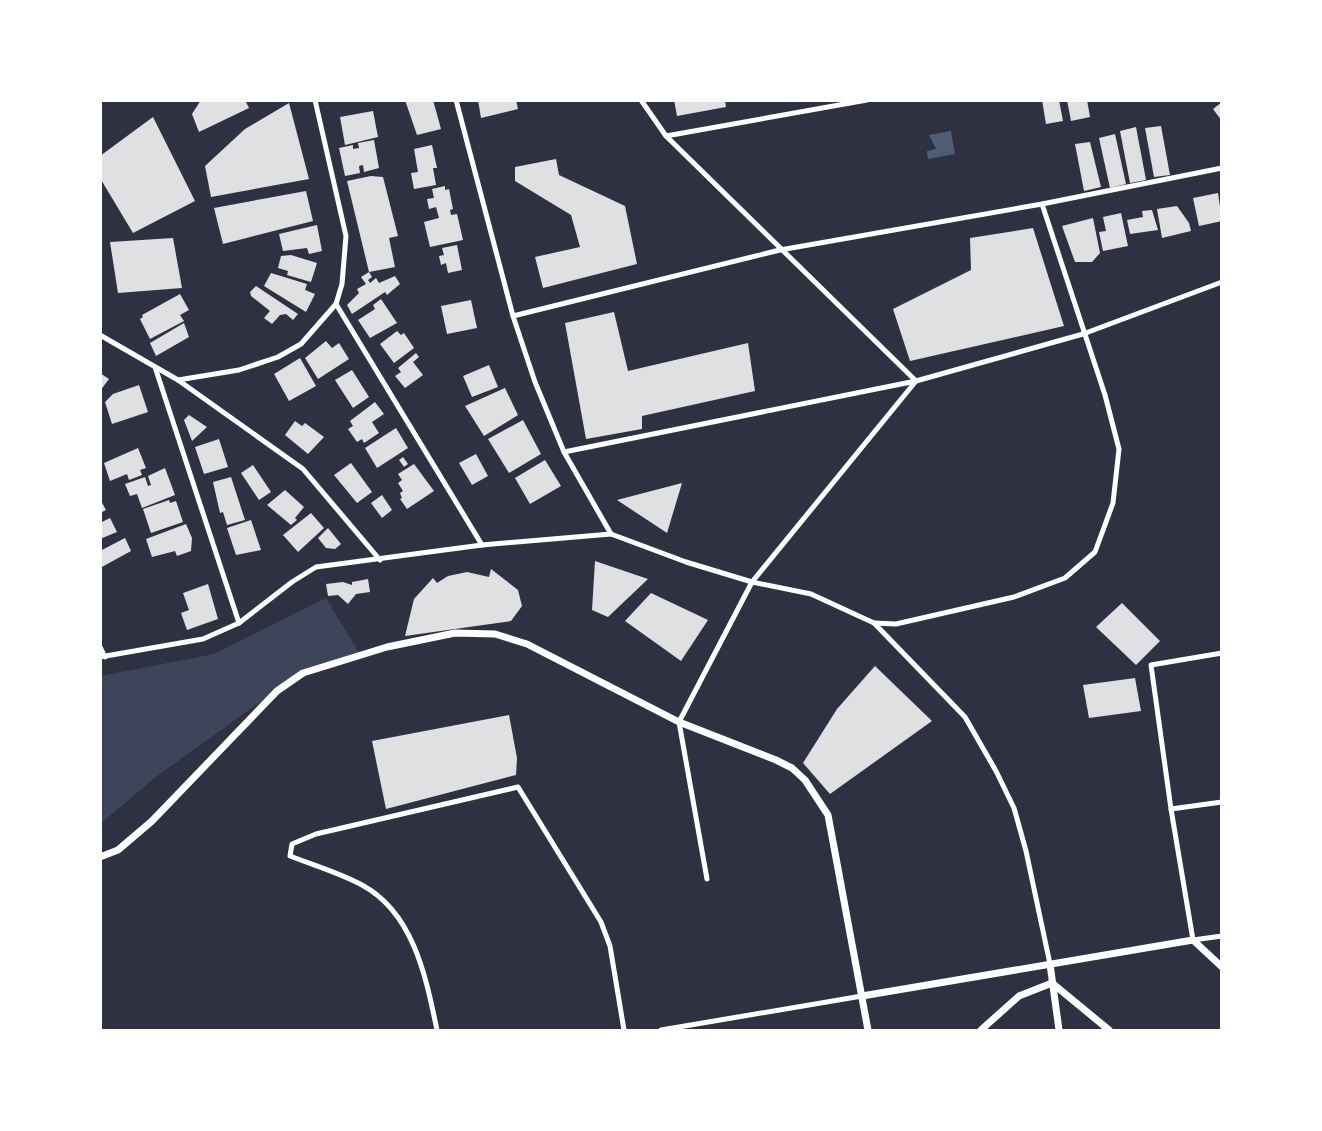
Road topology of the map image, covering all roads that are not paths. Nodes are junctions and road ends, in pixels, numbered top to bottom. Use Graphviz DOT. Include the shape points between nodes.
graph roads {
  1 [pos="315,100"];
  2 [pos="456,100"];
  3 [pos="641,100"];
  4 [pos="867,100"];
  5 [pos="666,136"];
  6 [pos="1221,168"];
  7 [pos="1041,204"];
  8 [pos="780,250"];
  9 [pos="1221,282"];
  10 [pos="336,304"];
  11 [pos="513,316"];
  12 [pos="1083,334"];
  13 [pos="100,335"];
  14 [pos="154,367"];
  15 [pos="178,380"];
  16 [pos="916,381"];
  17 [pos="564,452"];
  18 [pos="612,534"];
  19 [pos="482,545"];
  20 [pos="380,560"];
  21 [pos="752,582"];
  22 [pos="874,623"];
  23 [pos="239,624"];
  24 [pos="100,647"];
  25 [pos="1221,652"];
  26 [pos="103,657"];
  27 [pos="680,722"];
  28 [pos="1221,802"];
  29 [pos="1171,809"];
  30 [pos="100,857"];
  31 [pos="707,879"];
  32 [pos="1221,936"];
  33 [pos="1193,940"];
  34 [pos="1050,964"];
  35 [pos="1221,967"];
  36 [pos="1052,983"];
  37 [pos="862,996"];
  38 [pos="437,1030"];
  39 [pos="624,1030"];
  40 [pos="661,1030"];
  41 [pos="868,1030"];
  42 [pos="981,1030"];
  43 [pos="1059,1030"];
  44 [pos="1109,1030"];
  1 -- 10 [label="street" via="346,236 342,284"];
  2 -- 11 [label="street"];
  3 -- 5 [label="street"];
  4 -- 5 [label="street"];
  5 -- 8 [label="street"];
  6 -- 7 [label="street"];
  7 -- 8 [label="street"];
  7 -- 12 [label="street"];
  8 -- 11 [label="street"];
  8 -- 16 [label="street"];
  9 -- 12 [label="street"];
  10 -- 15 [label="street" via="301,344 278,357 239,370"];
  10 -- 19 [label="street"];
  11 -- 17 [label="street"];
  12 -- 16 [label="street"];
  12 -- 22 [label="street" via="1119,449 1113,503 1095,552 1065,578 1014,597 896,624"];
  13 -- 14 [label="street"];
  14 -- 15 [label="street"];
  14 -- 23 [label="street"];
  15 -- 20 [label="street" via="303,469"];
  16 -- 17 [label="street"];
  16 -- 21 [label="street"];
  17 -- 18 [label="street"];
  18 -- 19 [label="street"];
  18 -- 21 [label="street"];
  19 -- 20 [label="street"];
  20 -- 23 [label="street" via="316,567"];
  21 -- 22 [label="street" via="811,594"];
  21 -- 27 [label="street"];
  22 -- 34 [label="street" via="965,717 996,771 1014,808"];
  23 -- 26 [label="street" via="203,639"];
  24 -- 26 [label="street"];
  25 -- 29 [label="street" via="1151,665"];
  27 -- 30 [label="street" via="527,644 495,634 455,633 387,647 303,673 277,691 152,821 118,850"];
  27 -- 31 [label="street"];
  27 -- 37 [label="street" via="792,768 818,796 828,815"];
  28 -- 29 [label="street"];
  29 -- 33 [label="street"];
  32 -- 33 [label="street"];
  33 -- 34 [label="street"];
  33 -- 35 [label="street"];
  34 -- 36 [label="street"];
  34 -- 37 [label="street"];
  36 -- 42 [label="street" via="1019,996"];
  36 -- 43 [label="street"];
  36 -- 44 [label="street"];
  37 -- 40 [label="street"];
  37 -- 41 [label="street"];
  38 -- 39 [label="street" via="425,970 395,911 363,885 290,856 292,844 316,834 518,787 601,922 610,946"];
}
